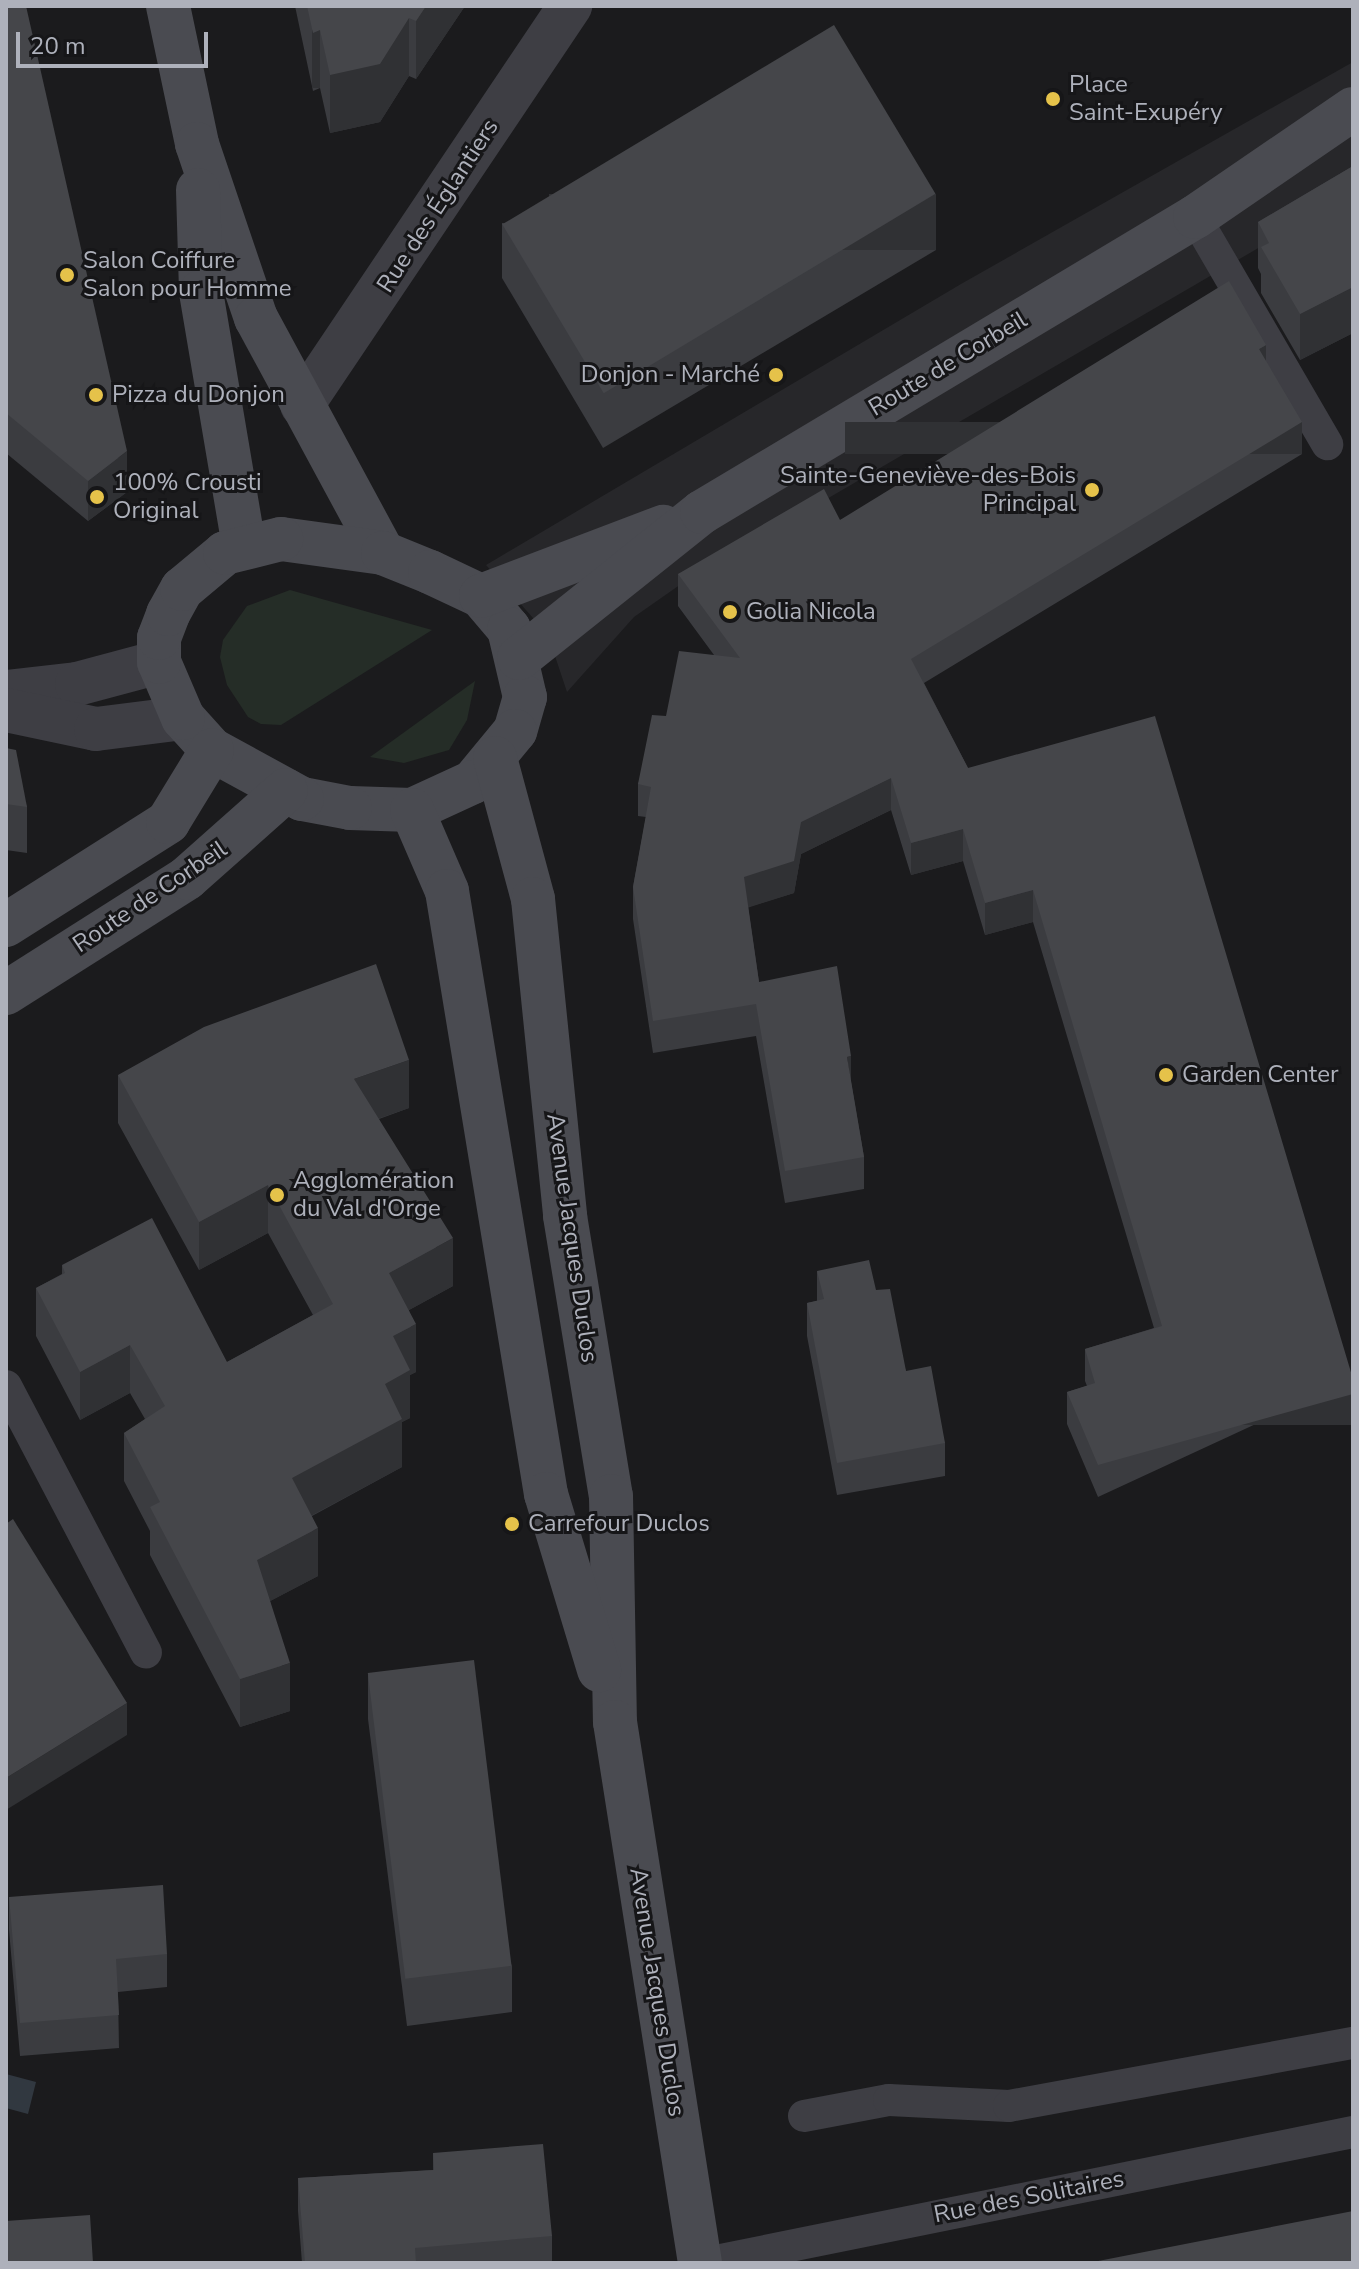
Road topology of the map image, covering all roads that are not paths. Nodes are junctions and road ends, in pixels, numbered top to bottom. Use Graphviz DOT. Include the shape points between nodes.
graph roads {
  1 [pos="168,6"];
  2 [pos="570,6"];
  3 [pos="1353,109"];
  4 [pos="197,144"];
  5 [pos="1353,148"];
  6 [pos="1195,217"];
  7 [pos="302,405"];
  8 [pos="1327,444"];
  9 [pos="702,512"];
  10 [pos="244,545"];
  11 [pos="383,553"];
  12 [pos="481,596"];
  13 [pos="519,658"];
  14 [pos="159,662"];
  15 [pos="6,692"];
  16 [pos="6,710"];
  17 [pos="183,718"];
  18 [pos="212,750"];
  19 [pos="495,758"];
  20 [pos="286,790"];
  21 [pos="412,810"];
  22 [pos="6,925"];
  23 [pos="6,993"];
  24 [pos="6,1386"];
  25 [pos="146,1653"];
  26 [pos="615,1722"];
  27 [pos="1353,2043"];
  28 [pos="804,2116"];
  29 [pos="1353,2132"];
  30 [pos="700,2263"];
  31 [pos="706,2263"];
  1 -- 4 [label="main road"];
  2 -- 7 [label="street, Rue des Églantiers"];
  3 -- 6 [label="main road, Route de Corbeil"];
  4 -- 7 [label="main road" via="256,318"];
  4 -- 10 [label="main road" via="201,292"];
  5 -- 6 [label="main road, Route de Corbeil"];
  6 -- 8 [label="lane"];
  6 -- 9 [label="main road, Route de Corbeil"];
  7 -- 11 [label="main road"];
  9 -- 12 [label="main road, Route de Corbeil"];
  9 -- 13 [label="main road, Route de Corbeil"];
  10 -- 11 [label="main road" via="312,540"];
  10 -- 14 [label="main road" via="201,570 182,589 159,638"];
  11 -- 12 [label="main road"];
  12 -- 13 [label="main road" via="509,629"];
  13 -- 19 [label="main road" via="525,697 515,731"];
  14 -- 15 [label="street" via="77,684"];
  14 -- 17 [label="main road"];
  16 -- 17 [label="street" via="96,729"];
  17 -- 18 [label="main road"];
  18 -- 20 [label="main road"];
  18 -- 22 [label="main road" via="168,822"];
  19 -- 21 [label="main road" via="473,782"];
  19 -- 26 [label="main road, Avenue Jacques Duclos" via="533,899 565,1216 611,1496"];
  20 -- 21 [label="main road" via="350,808"];
  20 -- 23 [label="main road, Route de Corbeil" via="187,878"];
  21 -- 26 [label="main road, Avenue Jacques Duclos" via="447,891 546,1494"];
  24 -- 25 [label="lane"];
  26 -- 30 [label="main road, Avenue Jacques Duclos"];
  27 -- 28 [label="lane" via="1009,2106 889,2100"];
  29 -- 31 [label="lane, Rue des Solitaires"];
}
